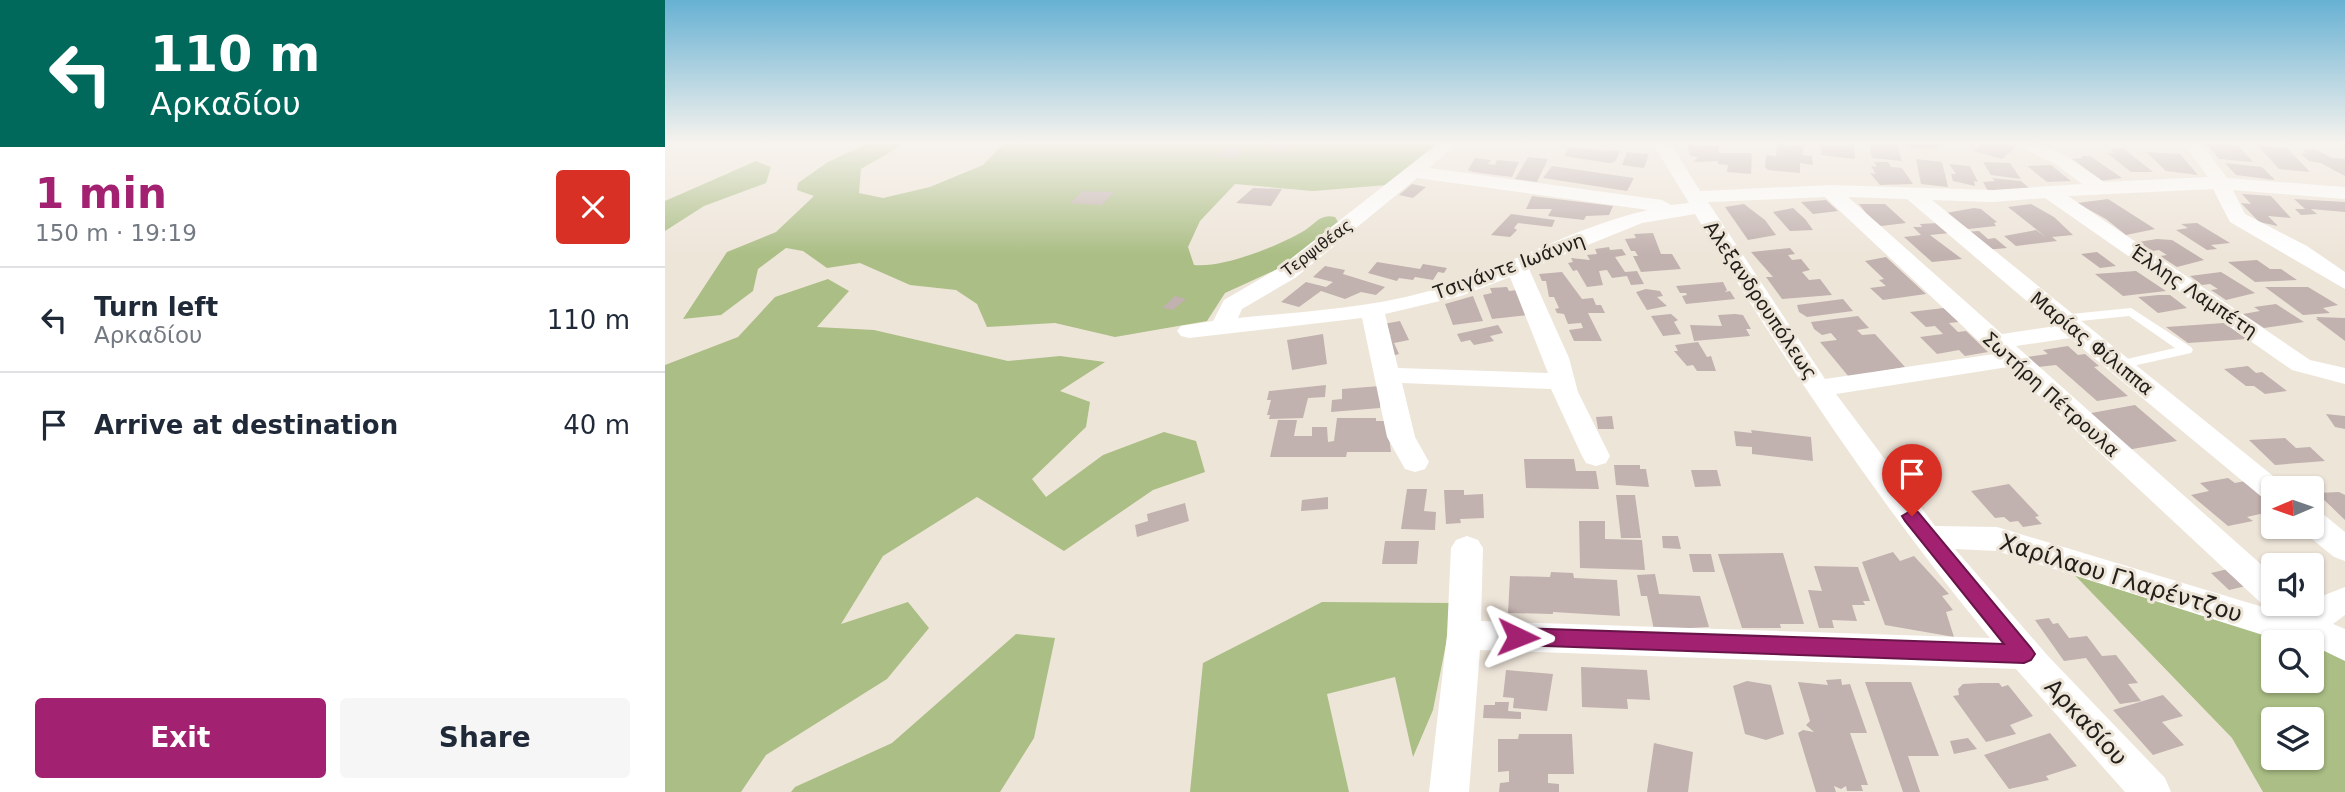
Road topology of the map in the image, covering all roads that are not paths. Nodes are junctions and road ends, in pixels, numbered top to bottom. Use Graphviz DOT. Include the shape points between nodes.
graph roads {
  1 [pos="1404,181"];
  2 [pos="1478,181"];
  3 [pos="1684,181"];
  4 [pos="2090,181"];
  5 [pos="2221,183"];
  6 [pos="2100,188"];
  7 [pos="1830,191"];
  8 [pos="2049,192"];
  9 [pos="2345,193"];
  10 [pos="1913,194"];
  11 [pos="1697,202"];
  12 [pos="1674,209"];
  13 [pos="1517,267"];
  14 [pos="2345,282"];
  15 [pos="1372,309"];
  16 [pos="2068,325"];
  17 [pos="1223,326"];
  18 [pos="1189,331"];
  19 [pos="2004,351"];
  20 [pos="2119,365"];
  21 [pos="1388,375"];
  22 [pos="2345,376"];
  23 [pos="1563,380"];
  24 [pos="1819,387"];
  25 [pos="1865,453"];
  26 [pos="1596,456"];
  27 [pos="1415,463"];
  28 [pos="2261,481"];
  29 [pos="2324,532"];
  30 [pos="1927,537"];
  31 [pos="1467,548"];
  32 [pos="2345,549"];
  33 [pos="2261,583"];
  34 [pos="2345,600"];
  35 [pos="2298,616"];
  36 [pos="2315,630"];
  37 [pos="1464,635"];
  38 [pos="2324,635"];
  39 [pos="2345,646"];
  40 [pos="2024,654"];
  41 [pos="1449,792"];
  42 [pos="2151,792"];
  1 -- 17 [label="street, Τερψιθέας" via="1287,273 1232,305"];
  2 -- 12 [label="street"];
  3 -- 11 [label="street, Αλεξανδρουπόλεως"];
  4 -- 6 [label="street"];
  5 -- 6 [label="street"];
  5 -- 9 [label="street"];
  5 -- 14 [label="street" via="2237,218"];
  6 -- 8 [label="street"];
  7 -- 10 [label="street"];
  7 -- 11 [label="street"];
  7 -- 19 [label="street, Σωτήρη Πέτρουλα"];
  8 -- 10 [label="street"];
  8 -- 22 [label="street, Έλλης Λαμπέτη" via="2301,365"];
  10 -- 16 [label="street, Μαρίας Φίλιππα"];
  11 -- 12 [label="street, Τσιγάντε Ιωάννη"];
  11 -- 24 [label="street, Αλεξανδρουπόλεως"];
  12 -- 13 [label="street, Τσιγάντε Ιωάννη" via="1648,213"];
  13 -- 15 [label="street, Τσιγάντε Ιωάννη" via="1452,291"];
  13 -- 23 [label="street"];
  15 -- 17 [label="street, Τσιγάντε Ιωάννη"];
  15 -- 21 [label="street"];
  16 -- 19 [label="street"];
  16 -- 20 [label="street, Μαρίας Φίλιππα"];
  16 -- 20 [label="lane" via="2131,312 2186,350"];
  17 -- 18 [label="street, Τσιγάντε Ιωάννη"];
  19 -- 24 [label="street"];
  19 -- 33 [label="street, Σωτήρη Πέτρουλα"];
  20 -- 28 [label="street, Μαρίας Φίλιππα"];
  21 -- 23 [label="street"];
  21 -- 27 [label="street" via="1401,437"];
  23 -- 26 [label="street"];
  24 -- 25 [label="street, Αλεξανδρουπόλεως"];
  25 -- 30 [label="street, Αρκαδίου"];
  29 -- 32 [label="street"];
  30 -- 36 [label="street, Χαρίλαου Γλαρέντζου" via="1997,539 2266,622"];
  30 -- 40 [label="street, Αρκαδίου"];
  31 -- 37 [label="street"];
  34 -- 36 [label="street" via="2321,611"];
  35 -- 36 [label="street"];
  37 -- 40 [label="street"];
  37 -- 41 [label="street"];
  38 -- 39 [label="street"];
  40 -- 42 [label="street, Αρκαδίου"];
}
